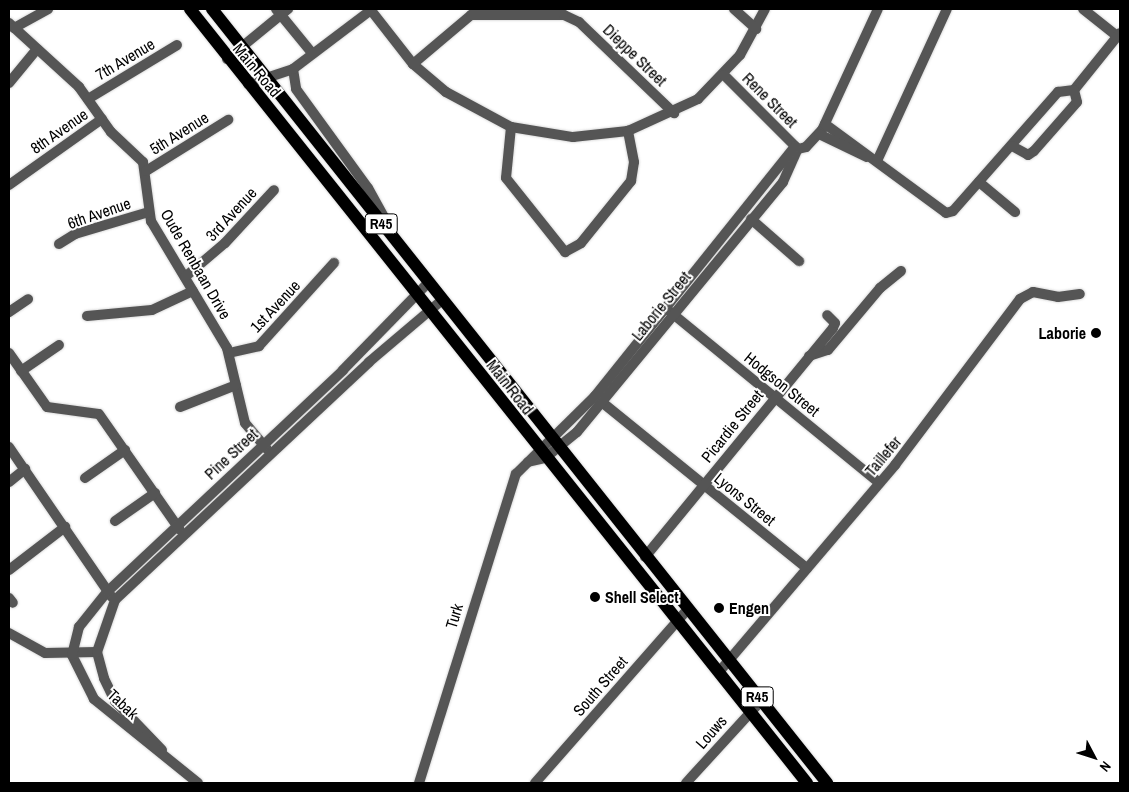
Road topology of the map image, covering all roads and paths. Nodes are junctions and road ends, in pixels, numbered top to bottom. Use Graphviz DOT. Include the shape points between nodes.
graph roads {
  1 [pos="48,9"];
  2 [pos="190,9"];
  3 [pos="212,9"];
  4 [pos="370,9"];
  5 [pos="734,9"];
  6 [pos="765,9"];
  7 [pos="878,9"];
  8 [pos="947,9"];
  9 [pos="1083,9"];
  10 [pos="281,11"];
  11 [pos="12,26"];
  12 [pos="756,29"];
  13 [pos="1119,34"];
  14 [pos="177,45"];
  15 [pos="241,48"];
  16 [pos="37,49"];
  17 [pos="312,54"];
  18 [pos="227,59"];
  19 [pos="413,64"];
  20 [pos="293,68"];
  21 [pos="724,75"];
  22 [pos="264,76"];
  23 [pos="9,83"];
  24 [pos="248,84"];
  25 [pos="1074,90"];
  26 [pos="88,99"];
  27 [pos="674,113"];
  28 [pos="102,119"];
  29 [pos="228,120"];
  30 [pos="825,124"];
  31 [pos="511,127"];
  32 [pos="628,131"];
  33 [pos="819,134"];
  34 [pos="1012,146"];
  35 [pos="797,148"];
  36 [pos="878,161"];
  37 [pos="146,171"];
  38 [pos="979,182"];
  39 [pos="9,185"];
  40 [pos="274,190"];
  41 [pos="149,212"];
  42 [pos="1015,212"];
  43 [pos="737,218"];
  44 [pos="749,222"];
  45 [pos="59,244"];
  46 [pos="402,252"];
  47 [pos="799,261"];
  48 [pos="334,263"];
  49 [pos="901,270"];
  50 [pos="185,277"];
  51 [pos="427,284"];
  52 [pos="193,291"];
  53 [pos="415,294"];
  54 [pos="1080,294"];
  55 [pos="28,300"];
  56 [pos="441,301"];
  57 [pos="669,311"];
  58 [pos="9,312"];
  59 [pos="429,312"];
  60 [pos="827,315"];
  61 [pos="87,316"];
  62 [pos="59,344"];
  63 [pos="9,353"];
  64 [pos="229,354"];
  65 [pos="809,356"];
  66 [pos="21,371"];
  67 [pos="236,385"];
  68 [pos="775,397"];
  69 [pos="599,399"];
  70 [pos="180,407"];
  71 [pos="555,444"];
  72 [pos="262,446"];
  73 [pos="9,447"];
  74 [pos="125,450"];
  75 [pos="273,452"];
  76 [pos="541,453"];
  77 [pos="25,469"];
  78 [pos="85,478"];
  79 [pos="9,482"];
  80 [pos="880,484"];
  81 [pos="704,485"];
  82 [pos="155,493"];
  83 [pos="115,521"];
  84 [pos="176,525"];
  85 [pos="65,527"];
  86 [pos="184,535"];
  87 [pos="645,557"];
  88 [pos="807,568"];
  89 [pos="9,570"];
  90 [pos="107,592"];
  91 [pos="115,600"];
  92 [pos="687,610"];
  93 [pos="677,620"];
  94 [pos="9,633"];
  95 [pos="97,652"];
  96 [pos="72,655"];
  97 [pos="729,662"];
  98 [pos="719,672"];
  99 [pos="760,702"];
  100 [pos="750,710"];
  101 [pos="171,760"];
  102 [pos="198,783"];
  103 [pos="419,783"];
  104 [pos="535,783"];
  105 [pos="686,783"];
  106 [pos="807,783"];
  107 [pos="827,783"];
  1 -- 11 [label="street"];
  2 -- 18 [label="main road, Main Road / R45"];
  3 -- 15 [label="main road, Main Road / R45"];
  4 -- 17 [label="street"];
  4 -- 19 [label="street"];
  5 -- 12 [label="street"];
  6 -- 12 [label="street"];
  7 -- 30 [label="street, Laborie Street"];
  8 -- 36 [label="street"];
  9 -- 13 [label="street"];
  10 -- 15 [label="street"];
  10 -- 17 [label="street"];
  11 -- 16 [label="street, Oude Renbaan Drive"];
  12 -- 21 [label="street"];
  13 -- 25 [label="street"];
  14 -- 26 [label="street, 7th Avenue"];
  15 -- 18 [label="street"];
  15 -- 22 [label="main road, Main Road / R45"];
  16 -- 23 [label="street"];
  16 -- 26 [label="street, Oude Renbaan Drive"];
  17 -- 20 [label="street"];
  18 -- 24 [label="main road, Main Road / R45"];
  19 -- 27 [label="street, Dieppe Street" via="471,14 564,15 579,22"];
  19 -- 31 [label="street" via="446,92"];
  20 -- 22 [label="street"];
  20 -- 46 [label="street, Main Road" via="296,89 368,188"];
  21 -- 27 [label="street"];
  21 -- 35 [label="street, Rene Street"];
  22 -- 24 [label="street"];
  22 -- 46 [label="main road, Main Road / R45"];
  24 -- 53 [label="main road, Main Road / R45"];
  25 -- 34 [label="street" via="1058,92"];
  25 -- 34 [label="street" via="1077,102 1034,151 1028,154"];
  26 -- 28 [label="street, Oude Renbaan Drive"];
  27 -- 32 [label="street"];
  28 -- 37 [label="street, Oude Renbaan Drive" via="140,156"];
  28 -- 39 [label="street, 8th Avenue"];
  29 -- 37 [label="street, 5th Avenue"];
  30 -- 33 [label="street, Laborie Street"];
  30 -- 36 [label="street"];
  31 -- 32 [label="street" via="573,137"];
  31 -- 32 [label="street" via="506,178 565,252 582,243 632,181 634,162"];
  33 -- 35 [label="street, Laborie Street"];
  33 -- 36 [label="street"];
  34 -- 38 [label="street"];
  35 -- 43 [label="street, Laborie Street"];
  35 -- 44 [label="street, Laborie Street" via="789,175"];
  36 -- 38 [label="street" via="946,213"];
  37 -- 41 [label="street, Oude Renbaan Drive"];
  38 -- 42 [label="street"];
  40 -- 50 [label="street, 3rd Avenue" via="226,243"];
  41 -- 45 [label="street, 6th Avenue" via="75,234"];
  41 -- 50 [label="street, Oude Renbaan Drive"];
  43 -- 44 [label="street"];
  43 -- 57 [label="street, Laborie Street"];
  44 -- 47 [label="street"];
  44 -- 57 [label="street, Laborie Street"];
  46 -- 51 [label="main road, Main Road / R45"];
  48 -- 64 [label="street, 1st Avenue" via="259,346"];
  49 -- 65 [label="street" via="828,350"];
  50 -- 52 [label="street, Oude Renbaan Drive"];
  51 -- 53 [label="street, Pine Street"];
  51 -- 56 [label="main road, Main Road / R45"];
  52 -- 61 [label="street" via="152,310"];
  52 -- 64 [label="street, Oude Renbaan Drive"];
  53 -- 59 [label="main road, Main Road / R45"];
  53 -- 72 [label="street, Pine Street"];
  54 -- 80 [label="street, Taillefer" via="1058,297 1034,292 1020,299"];
  55 -- 58 [label="street"];
  56 -- 59 [label="street, Pine Street"];
  56 -- 71 [label="main road, Main Road / R45"];
  57 -- 68 [label="street, Hodgson Street"];
  57 -- 69 [label="street, Laborie Street"];
  59 -- 75 [label="street, Pine Street"];
  59 -- 76 [label="main road, Main Road / R45"];
  60 -- 65 [label="street, Picardie Street" via="834,326"];
  62 -- 66 [label="street"];
  63 -- 66 [label="street"];
  64 -- 67 [label="street, Oude Renbaan Drive"];
  65 -- 68 [label="street, Picardie Street"];
  66 -- 74 [label="street" via="47,408 99,414"];
  67 -- 70 [label="street"];
  67 -- 72 [label="street, Oude Renbaan Drive" via="245,423"];
  68 -- 80 [label="street, Hodgson Street"];
  68 -- 81 [label="street, Picardie Street"];
  69 -- 71 [label="street, Laborie Street"];
  69 -- 81 [label="street, Lyons Street"];
  71 -- 76 [label="street"];
  71 -- 87 [label="main road, Main Road / R45"];
  72 -- 75 [label="street"];
  72 -- 84 [label="street, Pine Street"];
  73 -- 77 [label="street"];
  74 -- 78 [label="street"];
  74 -- 82 [label="street"];
  75 -- 86 [label="street, Pine Street"];
  76 -- 93 [label="main road, Main Road / R45"];
  76 -- 103 [label="street, Turk" via="516,474 506,497"];
  77 -- 79 [label="street"];
  77 -- 85 [label="street"];
  80 -- 88 [label="street, Taillefer"];
  81 -- 87 [label="street, Picardie Street"];
  81 -- 88 [label="street, Lyons Street"];
  82 -- 83 [label="street"];
  82 -- 84 [label="street"];
  84 -- 86 [label="street"];
  84 -- 90 [label="street, Pine Street"];
  85 -- 89 [label="street"];
  85 -- 90 [label="street"];
  86 -- 91 [label="street, Pine Street"];
  87 -- 92 [label="main road, Main Road / R45"];
  88 -- 97 [label="street, Taillefer"];
  90 -- 91 [label="street"];
  90 -- 96 [label="street, Pine Street" via="83,620"];
  91 -- 95 [label="street, Pine Street"];
  92 -- 93 [label="street, South Street"];
  92 -- 97 [label="main road, Main Road / R45"];
  93 -- 98 [label="main road, Main Road / R45"];
  93 -- 104 [label="street, South Street"];
  94 -- 96 [label="street" via="36,650"];
  95 -- 96 [label="street"];
  95 -- 101 [label="street, Tabak" via="115,701"];
  96 -- 101 [label="street, Tabak" via="94,699"];
  97 -- 98 [label="street, Taillefer"];
  97 -- 99 [label="main road, Main Road / R45"];
  98 -- 100 [label="main road, Main Road / R45"];
  99 -- 100 [label="street, Louws"];
  99 -- 107 [label="main road, Main Road / R45"];
  100 -- 105 [label="street, Louws"];
  100 -- 106 [label="main road, Main Road / R45"];
  101 -- 102 [label="street, Tabak"];
}
